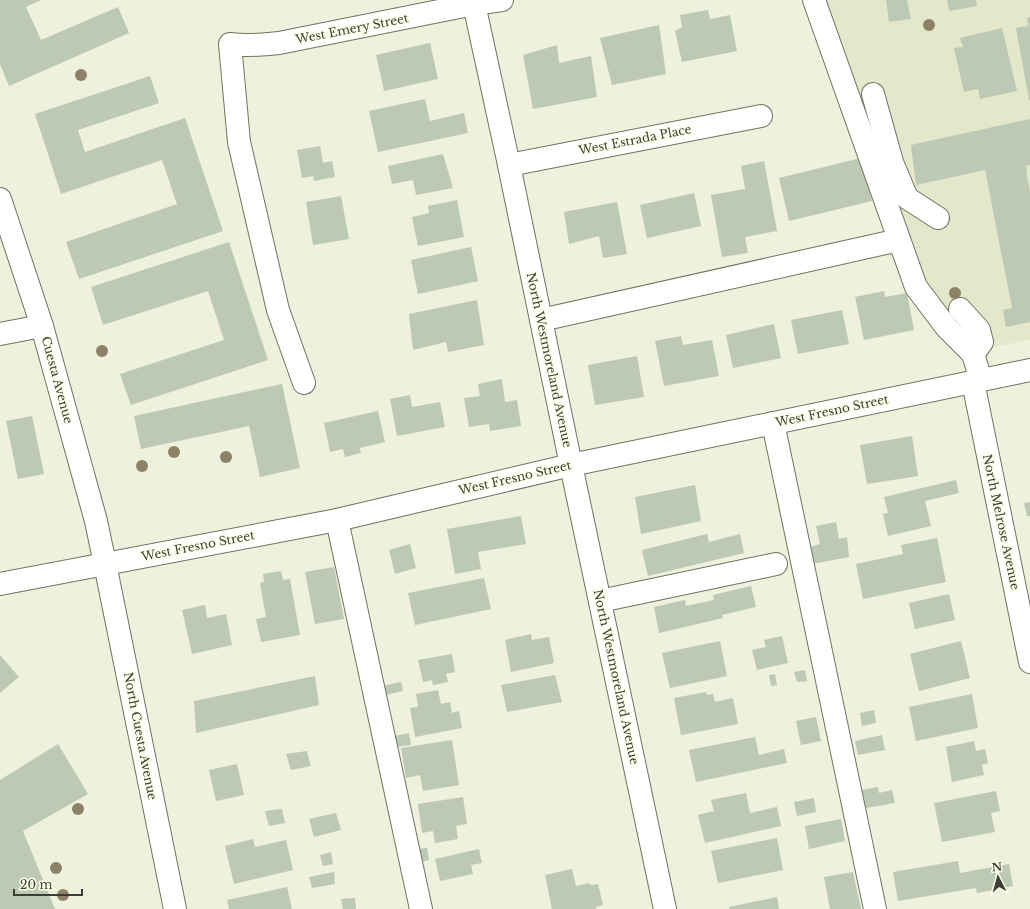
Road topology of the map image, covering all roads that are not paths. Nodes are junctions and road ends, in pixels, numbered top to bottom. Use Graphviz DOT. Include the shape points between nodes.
graph roads {
  1 [pos="502,0"];
  2 [pos="814,0"];
  3 [pos="473,2"];
  4 [pos="872,94"];
  5 [pos="761,116"];
  6 [pos="509,165"];
  7 [pos="0,200"];
  8 [pos="938,218"];
  9 [pos="899,240"];
  10 [pos="960,309"];
  11 [pos="541,320"];
  12 [pos="42,326"];
  13 [pos="0,334"];
  14 [pos="972,354"];
  15 [pos="1030,370"];
  16 [pos="977,381"];
  17 [pos="304,383"];
  18 [pos="773,423"];
  19 [pos="570,465"];
  20 [pos="337,520"];
  21 [pos="105,564"];
  22 [pos="776,564"];
  23 [pos="0,584"];
  24 [pos="600,601"];
  25 [pos="1030,662"];
  26 [pos="175,909"];
  27 [pos="421,909"];
  28 [pos="665,909"];
  29 [pos="875,909"];
  1 -- 3 [label="street, West Emery Street"];
  2 -- 9 [label="street"];
  3 -- 6 [label="street, North Westmoreland Avenue"];
  3 -- 17 [label="street, West Emery Street" via="279,43 230,44 239,142 278,310"];
  4 -- 8 [label="street" via="892,162 907,198"];
  5 -- 6 [label="street, West Estrada Place"];
  6 -- 11 [label="street, North Westmoreland Avenue"];
  7 -- 12 [label="street, Cuesta Avenue"];
  9 -- 11 [label="street"];
  9 -- 14 [label="street" via="916,287 947,328"];
  10 -- 14 [label="street" via="979,330 982,342"];
  11 -- 19 [label="street, North Westmoreland Avenue"];
  12 -- 13 [label="street"];
  12 -- 21 [label="street, Cuesta Avenue" via="96,521"];
  14 -- 16 [label="street, North Melrose Avenue"];
  15 -- 16 [label="street, West Fresno Street"];
  16 -- 18 [label="street, West Fresno Street"];
  16 -- 25 [label="street, North Melrose Avenue"];
  18 -- 19 [label="street, West Fresno Street"];
  18 -- 29 [label="street"];
  19 -- 20 [label="street, West Fresno Street"];
  19 -- 24 [label="street, North Westmoreland Avenue"];
  20 -- 21 [label="street, West Fresno Street"];
  20 -- 27 [label="street"];
  21 -- 23 [label="street, West Fresno Street"];
  21 -- 26 [label="street, North Cuesta Avenue"];
  22 -- 24 [label="street"];
  24 -- 28 [label="street, North Westmoreland Avenue"];
}
